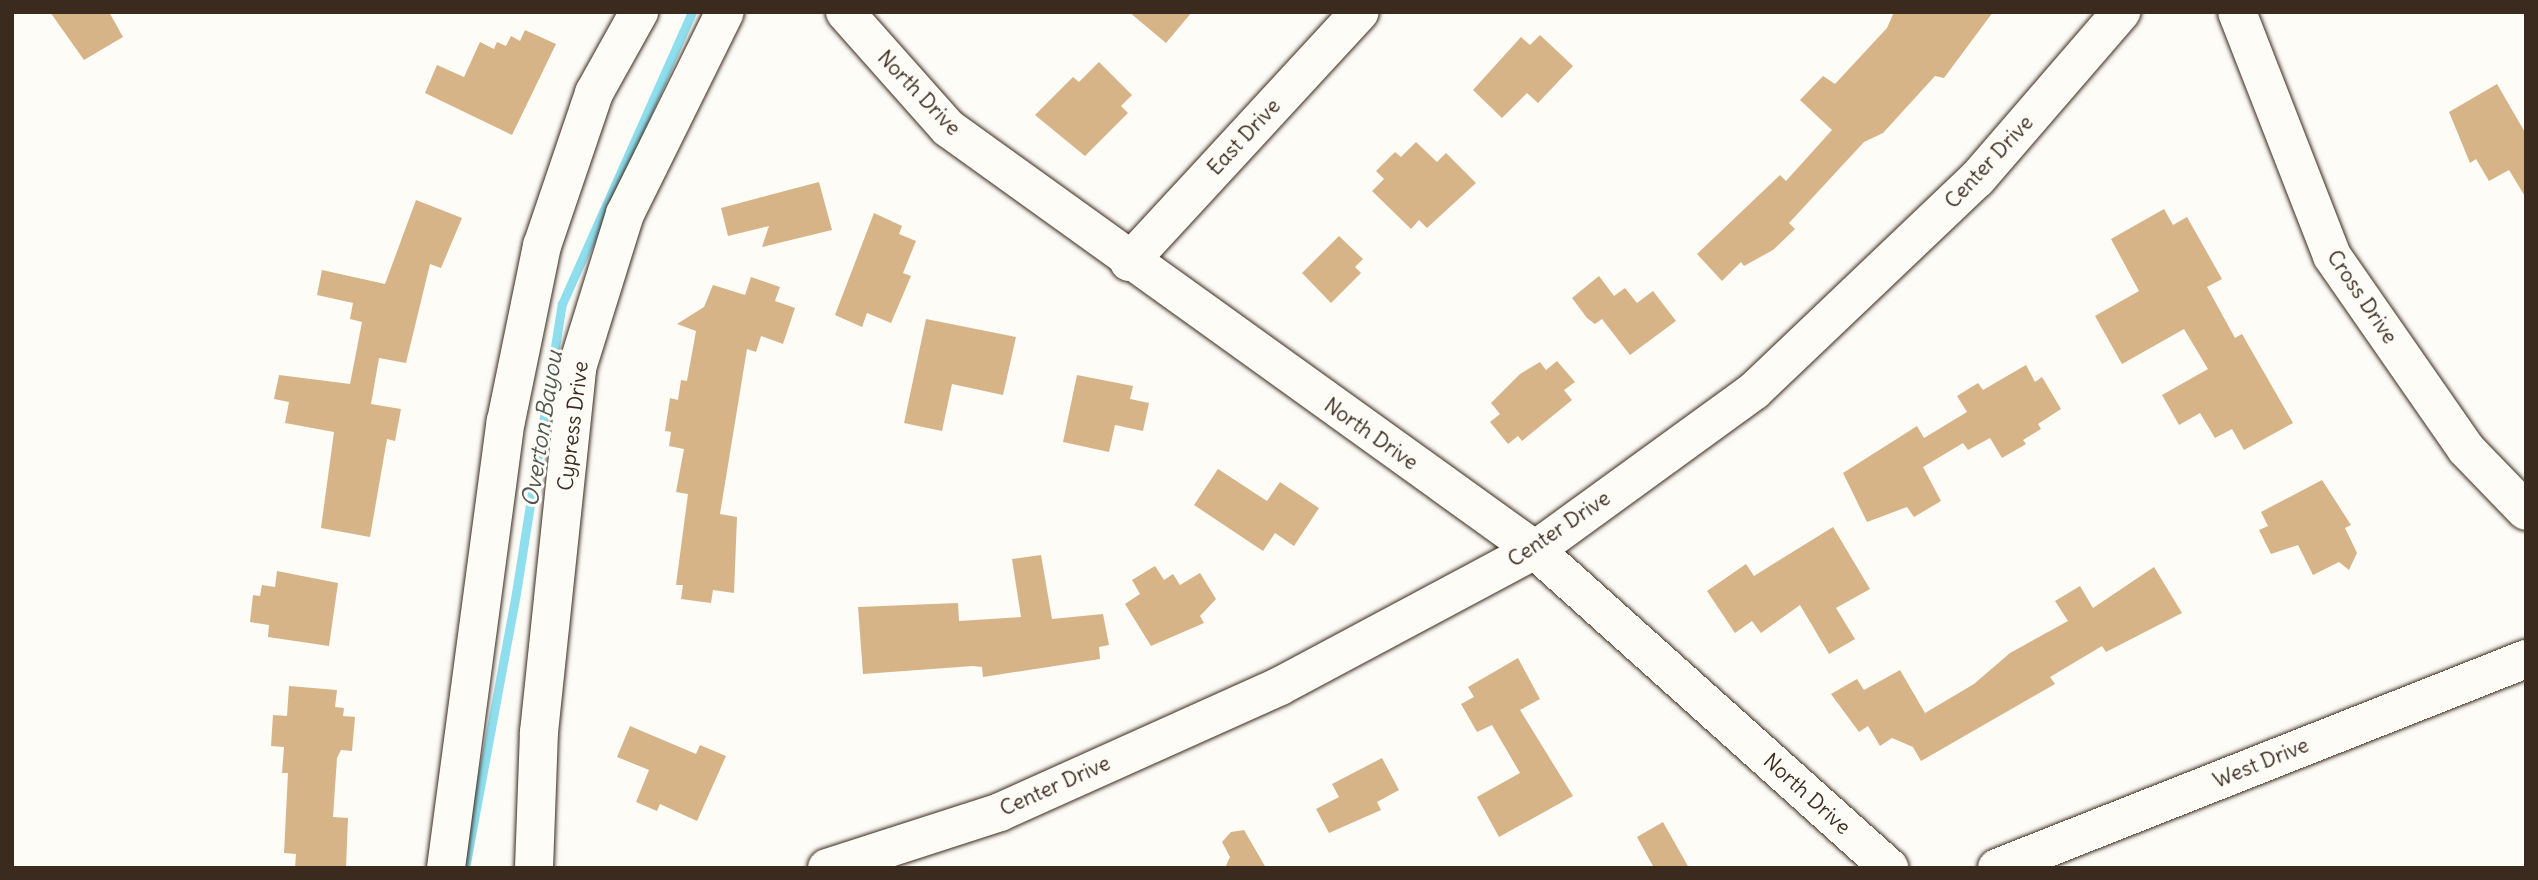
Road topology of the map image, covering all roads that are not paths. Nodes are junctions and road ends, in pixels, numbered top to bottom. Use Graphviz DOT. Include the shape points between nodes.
graph roads {
  1 [pos="639,12"];
  2 [pos="724,12"];
  3 [pos="845,12"];
  4 [pos="1360,12"];
  5 [pos="2121,12"];
  6 [pos="2237,12"];
  7 [pos="1129,262"];
  8 [pos="2526,511"];
  9 [pos="1535,550"];
  10 [pos="2526,659"];
  11 [pos="446,868"];
  12 [pos="534,868"];
  13 [pos="827,868"];
  14 [pos="1889,868"];
  15 [pos="1997,868"];
  1 -- 11 [label="street" via="594,93 542,246 506,421"];
  2 -- 12 [label="street, Cypress Drive" via="625,214 577,368 539,732"];
  3 -- 7 [label="street, North Drive" via="948,128"];
  4 -- 7 [label="street, East Drive"];
  5 -- 9 [label="street, Center Drive" via="1977,179 1754,391"];
  6 -- 8 [label="street, Cross Drive" via="2332,256 2466,449"];
  7 -- 9 [label="street, North Drive"];
  9 -- 13 [label="street, Center Drive" via="1267,692 1000,812"];
  9 -- 14 [label="street, North Drive"];
  10 -- 15 [label="street, West Drive"];
}
